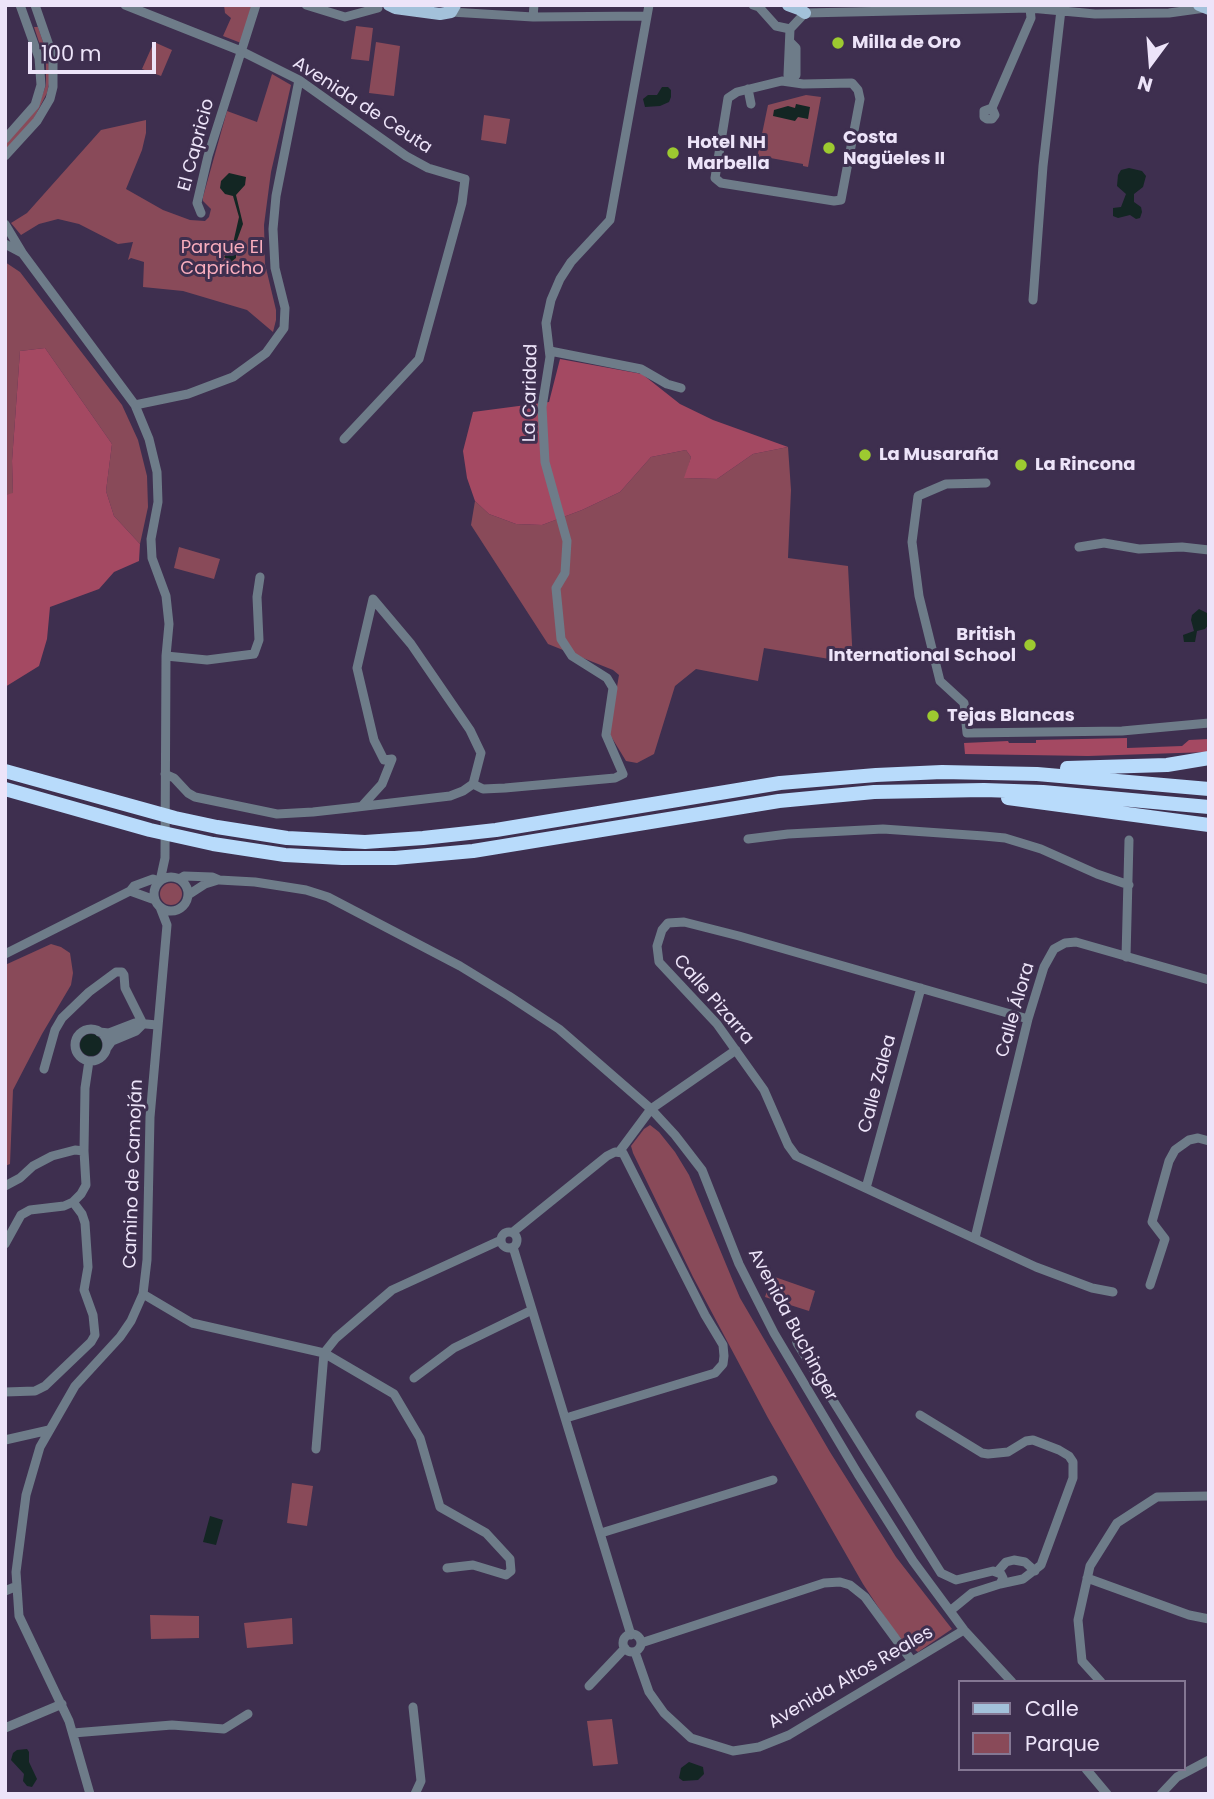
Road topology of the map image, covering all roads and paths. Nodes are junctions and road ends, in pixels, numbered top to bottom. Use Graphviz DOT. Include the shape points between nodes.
graph roads {
  1 [pos="20,5"];
  2 [pos="48,5"];
  3 [pos="125,5"];
  4 [pos="256,5"];
  5 [pos="306,5"];
  6 [pos="534,5"];
  7 [pos="649,5"];
  8 [pos="753,5"];
  9 [pos="788,5"];
  10 [pos="382,6"];
  11 [pos="36,7"];
  12 [pos="1204,7"];
  13 [pos="1030,8"];
  14 [pos="453,9"];
  15 [pos="493,9"];
  16 [pos="885,9"];
  17 [pos="1061,10"];
  18 [pos="805,13"];
  19 [pos="647,16"];
  20 [pos="533,17"];
  21 [pos="790,29"];
  22 [pos="242,51"];
  23 [pos="299,80"];
  24 [pos="791,81"];
  25 [pos="748,89"];
  26 [pos="751,104"];
  27 [pos="992,108"];
  28 [pos="5,139"];
  29 [pos="5,156"];
  30 [pos="201,213"];
  31 [pos="5,224"];
  32 [pos="5,244"];
  33 [pos="23,254"];
  34 [pos="1033,300"];
  35 [pos="550,351"];
  36 [pos="681,387"];
  37 [pos="135,405"];
  38 [pos="344,439"];
  39 [pos="986,482"];
  40 [pos="1079,547"];
  41 [pos="1209,550"];
  42 [pos="260,578"];
  43 [pos="385,614"];
  44 [pos="366,621"];
  45 [pos="166,656"];
  46 [pos="1209,723"];
  47 [pos="1209,758"];
  48 [pos="5,771"];
  49 [pos="166,774"];
  50 [pos="1037,774"];
  51 [pos="473,784"];
  52 [pos="5,789"];
  53 [pos="1209,789"];
  54 [pos="984,790"];
  55 [pos="362,806"];
  56 [pos="1209,807"];
  57 [pos="1209,825"];
  58 [pos="748,839"];
  59 [pos="1129,840"];
  60 [pos="165,858"];
  61 [pos="178,878"];
  62 [pos="219,880"];
  63 [pos="159,881"];
  64 [pos="1129,885"];
  65 [pos="130,891"];
  66 [pos="188,895"];
  67 [pos="157,904"];
  68 [pos="176,910"];
  69 [pos="166,925"];
  70 [pos="5,954"];
  71 [pos="1126,957"];
  72 [pos="1209,980"];
  73 [pos="921,988"];
  74 [pos="1028,1019"];
  75 [pos="142,1024"];
  76 [pos="157,1025"];
  77 [pos="100,1032"];
  78 [pos="107,1048"];
  79 [pos="736,1050"];
  80 [pos="89,1061"];
  81 [pos="44,1069"];
  82 [pos="651,1109"];
  83 [pos="1209,1141"];
  84 [pos="84,1151"];
  85 [pos="619,1152"];
  86 [pos="5,1186"];
  87 [pos="866,1188"];
  88 [pos="73,1202"];
  89 [pos="513,1232"];
  90 [pos="975,1238"];
  91 [pos="501,1240"];
  92 [pos="5,1244"];
  93 [pos="513,1247"];
  94 [pos="1150,1285"];
  95 [pos="1114,1292"];
  96 [pos="143,1294"];
  97 [pos="532,1310"];
  98 [pos="792,1321"];
  99 [pos="324,1353"];
  100 [pos="414,1378"];
  101 [pos="5,1392"];
  102 [pos="920,1415"];
  103 [pos="566,1418"];
  104 [pos="49,1430"];
  105 [pos="5,1440"];
  106 [pos="316,1449"];
  107 [pos="773,1480"];
  108 [pos="1209,1496"];
  109 [pos="601,1533"];
  110 [pos="447,1568"];
  111 [pos="998,1571"];
  112 [pos="1034,1571"];
  113 [pos="1087,1578"];
  114 [pos="1000,1584"];
  115 [pos="17,1586"];
  116 [pos="5,1591"];
  117 [pos="950,1611"];
  118 [pos="1209,1619"];
  119 [pos="964,1630"];
  120 [pos="631,1635"];
  121 [pos="641,1643"];
  122 [pos="625,1648"];
  123 [pos="635,1651"];
  124 [pos="912,1661"];
  125 [pos="1010,1680"];
  126 [pos="1099,1680"];
  127 [pos="589,1686"];
  128 [pos="62,1704"];
  129 [pos="413,1707"];
  130 [pos="248,1714"];
  131 [pos="5,1728"];
  132 [pos="73,1732"];
  133 [pos="1209,1760"];
  134 [pos="1186,1769"];
  135 [pos="1088,1771"];
  136 [pos="1174,1773"];
  137 [pos="90,1794"];
  138 [pos="415,1794"];
  139 [pos="1107,1794"];
  140 [pos="1161,1794"];
  1 -- 28 [label="street" via="39,58 41,85 35,106"];
  2 -- 11 [label="street"];
  3 -- 22 [label="street, Avenida de Ceuta"];
  4 -- 22 [label="street, El Capricio"];
  5 -- 10 [label="street" via="345,17"];
  6 -- 20 [label="street"];
  7 -- 19 [label="street, La Caridad"];
  8 -- 21 [label="street" via="776,26"];
  9 -- 18 [label="main road"];
  10 -- 14 [label="main road" via="440,14"];
  11 -- 29 [label="street" via="53,57 53,87 37,121"];
  12 -- 17 [label="street" via="1156,13"];
  13 -- 16 [label="street"];
  13 -- 17 [label="street"];
  13 -- 27 [label="street" via="1031,18"];
  14 -- 15 [label="street"];
  15 -- 20 [label="street"];
  16 -- 18 [label="street"];
  17 -- 34 [label="street"];
  18 -- 21 [label="street"];
  19 -- 20 [label="street"];
  19 -- 35 [label="street, La Caridad" via="610,220 560,279 546,323"];
  21 -- 24 [label="street"];
  22 -- 23 [label="street, Avenida de Ceuta"];
  22 -- 30 [label="street, El Capricio" via="208,156 197,203"];
  23 -- 37 [label="street" via="273,221 275,268 286,318 279,337 261,357 233,376 188,394"];
  23 -- 38 [label="street, Avenida de Ceuta" via="406,156 466,181 419,359"];
  24 -- 25 [label="street"];
  24 -- 25 [label="street" via="856,86 860,99 843,195 838,201 717,181 728,98"];
  25 -- 26 [label="street"];
  31 -- 33 [label="street"];
  32 -- 33 [label="street"];
  33 -- 37 [label="street"];
  35 -- 36 [label="street" via="641,369"];
  35 -- 51 [label="street, La Caridad" via="542,407 545,462 567,541 565,573 556,589 561,639 572,656 607,678 613,688 606,735 622,774 505,788 483,789"];
  37 -- 45 [label="street" via="157,472 151,549 166,596"];
  39 -- 46 [label="street" via="946,484 918,496 912,542 919,596 940,681 964,703 967,733 1122,731"];
  40 -- 41 [label="street" via="1104,543 1139,549"];
  42 -- 45 [label="street" via="259,640 254,654 207,660"];
  43 -- 44 [label="street"];
  43 -- 44 [label="street" via="373,599"];
  43 -- 51 [label="street" via="470,730 481,753"];
  44 -- 55 [label="street" via="357,668 374,740 384,760 392,759 383,784"];
  45 -- 49 [label="street"];
  47 -- 50 [label="highway" via="1167,765 1069,767"];
  48 -- 50 [label="highway" via="217,827 287,838 365,842 496,830 780,783 942,772"];
  49 -- 55 [label="street" via="195,796 265,813"];
  49 -- 60 [label="street"];
  50 -- 53 [label="highway"];
  51 -- 55 [label="street" via="450,796"];
  52 -- 54 [label="highway" via="224,846 285,855 396,858 473,851 779,802 874,792"];
  54 -- 56 [label="highway" via="1101,795"];
  54 -- 57 [label="highway" via="1014,799"];
  58 -- 64 [label="street" via="883,829 1005,838"];
  59 -- 64 [label="street"];
  60 -- 61 [label="street"];
  60 -- 63 [label="street"];
  61 -- 62 [label="street, Avenida Buchinger"];
  61 -- 63 [label="street"];
  61 -- 66 [label="street"];
  62 -- 66 [label="street"];
  62 -- 82 [label="street, Avenida Buchinger" via="328,897 460,966 559,1029"];
  63 -- 65 [label="street" via="153,878"];
  63 -- 67 [label="street" via="154,892"];
  64 -- 71 [label="street"];
  65 -- 67 [label="street"];
  65 -- 70 [label="street"];
  66 -- 68 [label="street"];
  67 -- 68 [label="street" via="167,911"];
  67 -- 69 [label="street, Camino de Camoján"];
  68 -- 69 [label="street, Camino de Camoján"];
  69 -- 76 [label="street, Camino de Camoján"];
  71 -- 72 [label="street, Calle Álora"];
  71 -- 74 [label="street, Calle Álora" via="1076,942 1054,949"];
  73 -- 74 [label="street, Calle Pizarra"];
  73 -- 79 [label="street, Calle Pizarra" via="739,936 684,922 668,923 657,946 659,962"];
  73 -- 87 [label="street, Calle Zalea"];
  74 -- 90 [label="street, Calle Álora"];
  75 -- 76 [label="street"];
  75 -- 77 [label="street"];
  75 -- 78 [label="street"];
  75 -- 81 [label="street" via="125,988 124,975 116,972 62,1018"];
  76 -- 96 [label="street, Camino de Camoján"];
  77 -- 78 [label="street"];
  77 -- 80 [label="street" via="86,1030 76,1039 77,1052"];
  78 -- 80 [label="street" via="100,1059"];
  79 -- 82 [label="street"];
  79 -- 87 [label="street, Calle Pizarra" via="764,1090 796,1156"];
  80 -- 84 [label="street"];
  82 -- 85 [label="street"];
  82 -- 117 [label="street, Avenida Buchinger" via="702,1170 739,1264 774,1333 913,1561"];
  83 -- 94 [label="street" via="1189,1140 1169,1161 1152,1222 1166,1239"];
  84 -- 86 [label="street" via="52,1156"];
  84 -- 88 [label="street" via="86,1185"];
  85 -- 89 [label="street" via="607,1156"];
  85 -- 103 [label="street" via="628,1160 710,1320 724,1349 723,1364 715,1373"];
  87 -- 90 [label="street, Calle Pizarra"];
  88 -- 92 [label="street" via="21,1215"];
  88 -- 101 [label="street" via="85,1223 88,1267 84,1290 95,1335 45,1386"];
  89 -- 91 [label="street" via="506,1232"];
  89 -- 93 [label="street" via="518,1240"];
  90 -- 95 [label="street, Calle Pizarra" via="1092,1289"];
  91 -- 93 [label="street" via="506,1248"];
  91 -- 99 [label="street" via="392,1290"];
  93 -- 97 [label="street"];
  96 -- 99 [label="street" via="192,1323"];
  96 -- 104 [label="street, Camino de Camoján" via="126,1329 75,1386"];
  97 -- 100 [label="street" via="454,1348"];
  97 -- 103 [label="street"];
  98 -- 111 [label="street" via="797,1343 941,1573 956,1580"];
  99 -- 106 [label="street"];
  99 -- 110 [label="street" via="394,1394 420,1438 440,1507 486,1533 510,1559 511,1571 506,1575 473,1565"];
  102 -- 112 [label="street" via="988,1454 1008,1452 1033,1440 1069,1456 1073,1478 1047,1552"];
  103 -- 109 [label="street"];
  104 -- 105 [label="street"];
  104 -- 115 [label="street, Camino de Camoján" via="26,1495"];
  107 -- 109 [label="street"];
  108 -- 113 [label="street" via="1157,1497 1117,1523"];
  109 -- 120 [label="street"];
  111 -- 112 [label="street" via="1014,1560 1025,1562"];
  111 -- 114 [label="street" via="1003,1578"];
  112 -- 114 [label="street" via="1023,1579"];
  113 -- 118 [label="street"];
  113 -- 126 [label="street" via="1078,1620 1082,1661"];
  114 -- 117 [label="street" via="972,1593"];
  115 -- 116 [label="street"];
  115 -- 128 [label="street, Camino de Camoján" via="19,1616"];
  117 -- 119 [label="street, Avenida Buchinger"];
  119 -- 124 [label="street, Avenida Altos Reales"];
  119 -- 125 [label="street, Avenida Buchinger"];
  120 -- 121 [label="street"];
  120 -- 122 [label="street" via="624,1640"];
  121 -- 123 [label="street"];
  121 -- 124 [label="street" via="831,1581 859,1590"];
  122 -- 123 [label="street"];
  122 -- 127 [label="street"];
  123 -- 124 [label="street, Avenida Altos Reales" via="649,1692 664,1713 691,1738 733,1751 789,1735"];
  128 -- 131 [label="street"];
  128 -- 132 [label="street, Camino de Camoján"];
  129 -- 138 [label="street" via="421,1781"];
  130 -- 132 [label="street" via="224,1728 172,1725"];
  132 -- 137 [label="street, Camino de Camoján"];
  133 -- 134 [label="street"];
  135 -- 139 [label="street"];
  136 -- 140 [label="street"];
}
